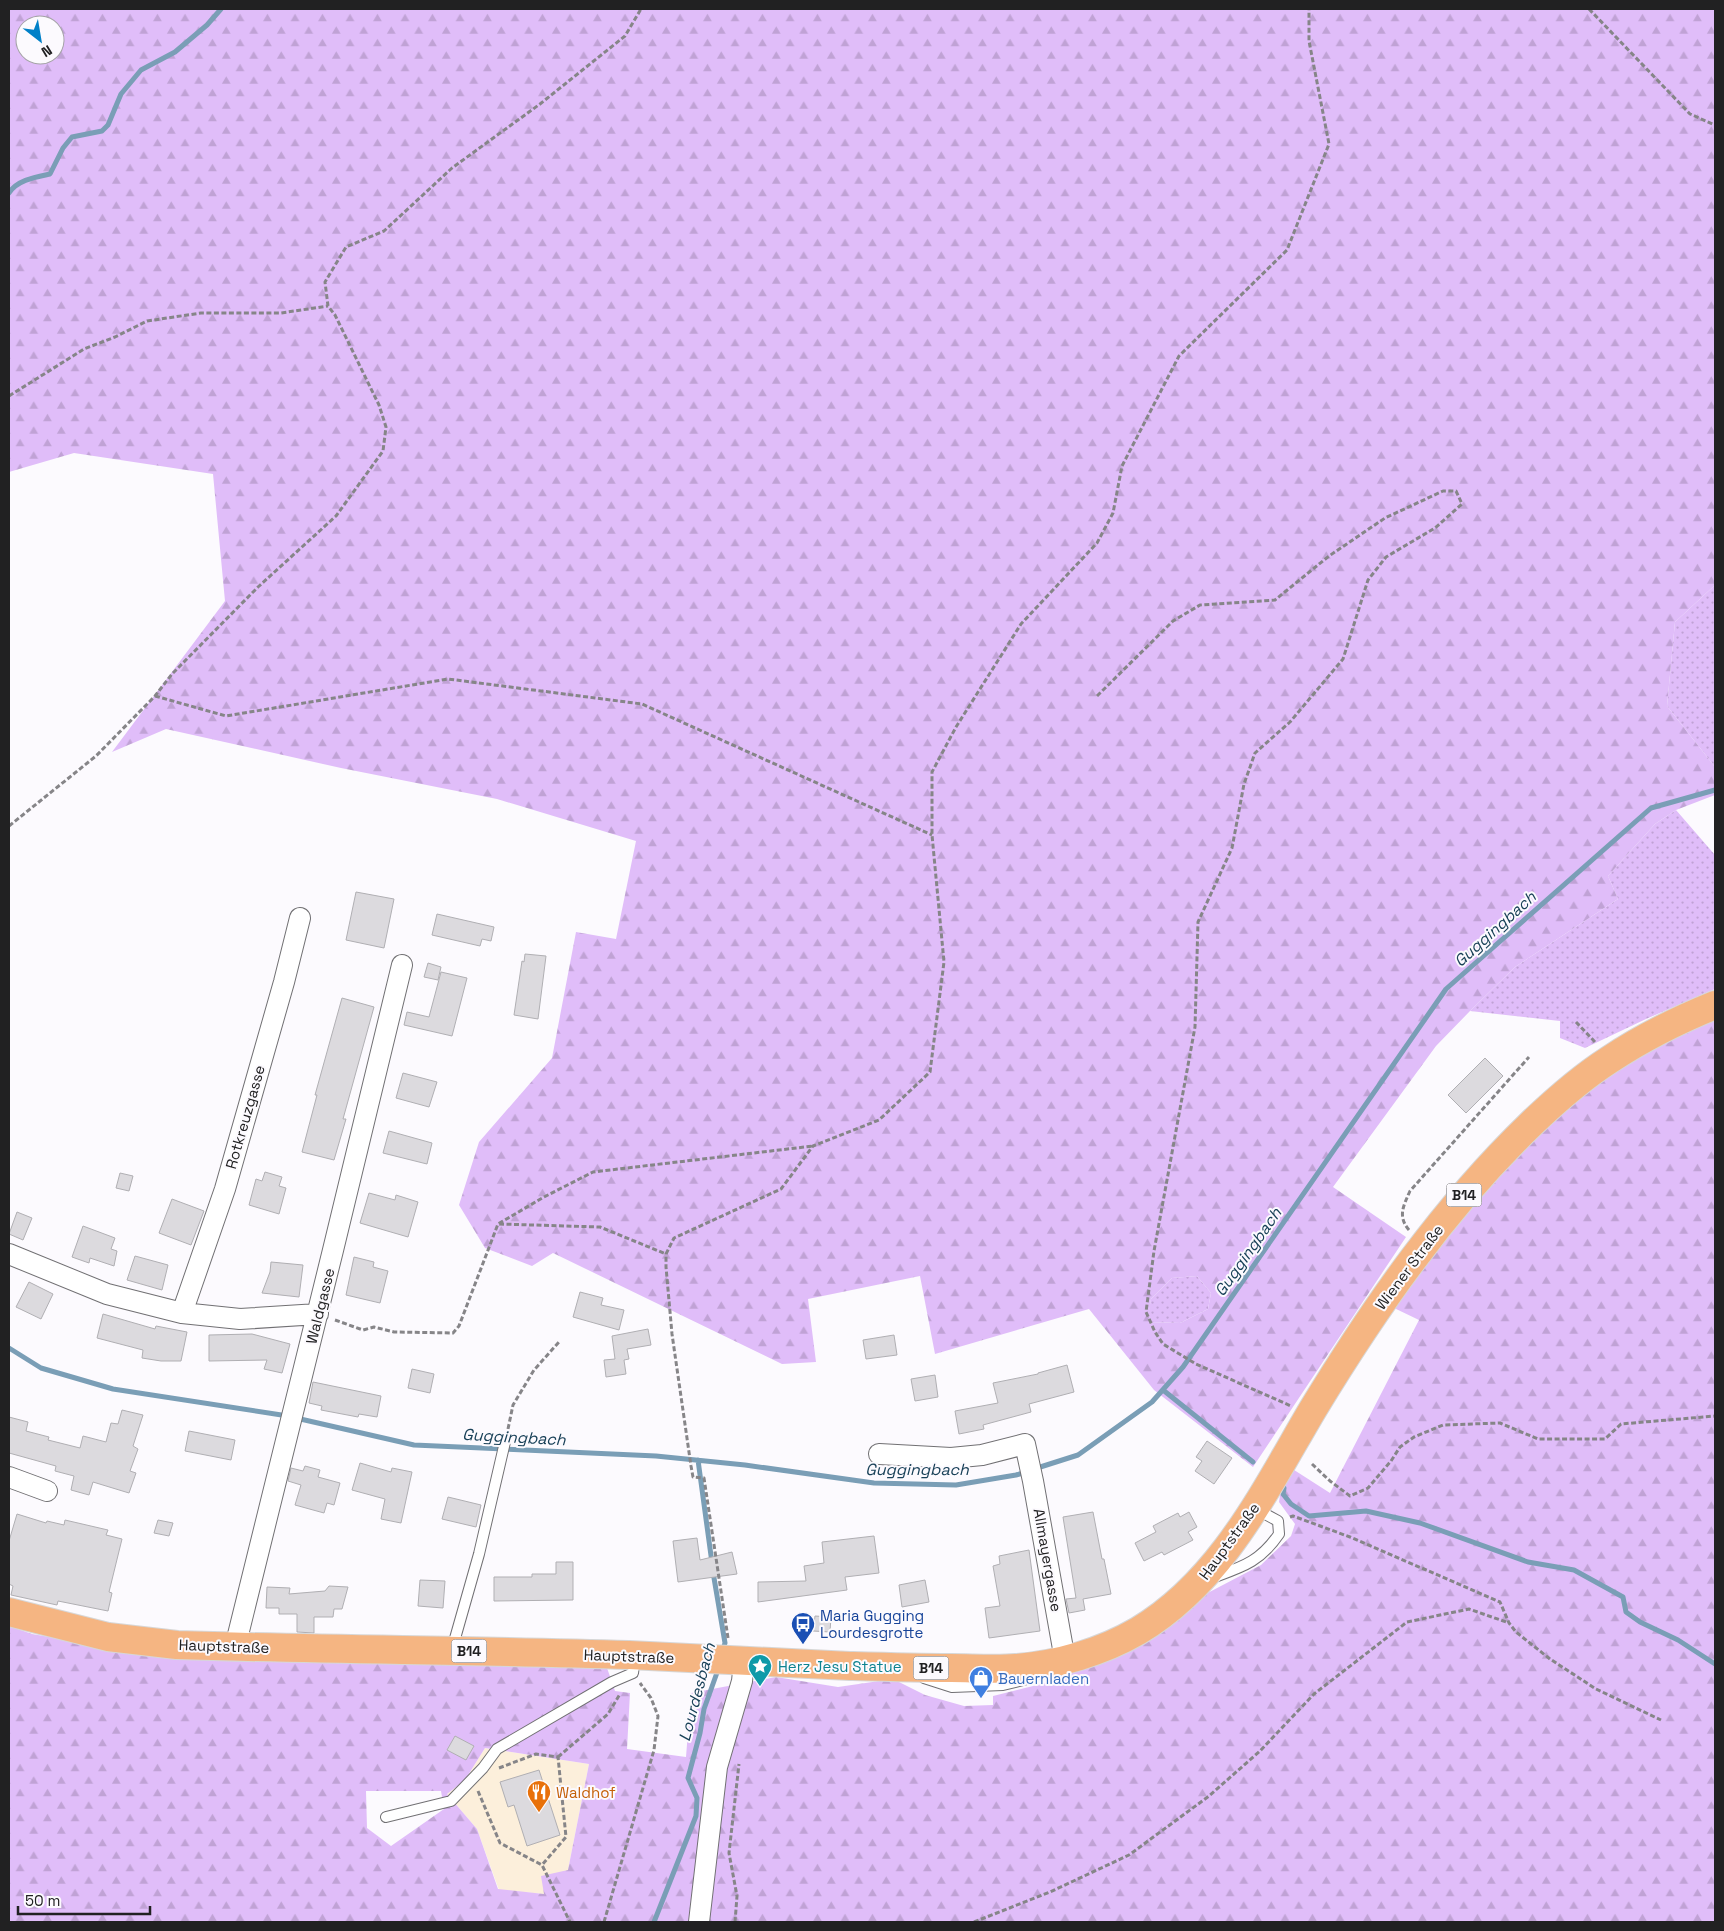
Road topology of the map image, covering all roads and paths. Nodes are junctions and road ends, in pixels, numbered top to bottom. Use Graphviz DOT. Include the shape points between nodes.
graph roads {
  1 [pos="642,9"];
  2 [pos="1309,9"];
  3 [pos="1589,9"];
  4 [pos="1715,125"];
  5 [pos="328,306"];
  6 [pos="9,396"];
  7 [pos="155,696"];
  8 [pos="1097,696"];
  9 [pos="9,826"];
  10 [pos="932,835"];
  11 [pos="300,918"];
  12 [pos="402,965"];
  13 [pos="1715,1005"];
  14 [pos="1576,1022"];
  15 [pos="1529,1057"];
  16 [pos="1606,1061"];
  17 [pos="813,1146"];
  18 [pos="498,1224"];
  19 [pos="1426,1242"];
  20 [pos="9,1254"];
  21 [pos="666,1254"];
  22 [pos="182,1313"];
  23 [pos="318,1314"];
  24 [pos="559,1342"];
  25 [pos="1310,1414"];
  26 [pos="1715,1416"];
  27 [pos="506,1442"];
  28 [pos="878,1454"];
  29 [pos="1284,1458"];
  30 [pos="1312,1464"];
  31 [pos="9,1477"];
  32 [pos="47,1491"];
  33 [pos="1266,1514"];
  34 [pos="9,1612"];
  35 [pos="1509,1623"];
  36 [pos="234,1647"];
  37 [pos="451,1650"];
  38 [pos="735,1655"];
  39 [pos="1065,1660"];
  40 [pos="634,1664"];
  41 [pos="1661,1720"];
  42 [pos="558,1757"];
  43 [pos="739,1760"];
  44 [pos="473,1778"];
  45 [pos="386,1817"];
  46 [pos="542,1866"];
  47 [pos="570,1922"];
  48 [pos="604,1922"];
  49 [pos="699,1922"];
  50 [pos="735,1922"];
  51 [pos="974,1922"];
  1 -- 5 [label="path" via="625,36 452,168 384,231 346,247 325,282"];
  2 -- 10 [label="path" via="1309,41 1329,144 1287,250 1179,356 1122,466 1113,513 1097,543 1020,624 932,772"];
  3 -- 4 [label="path" via="1690,114"];
  5 -- 6 [label="path" via="281,313 201,313 147,321 84,349"];
  5 -- 7 [label="path" via="379,405 386,427 383,451 336,516 252,594 172,674"];
  7 -- 9 [label="path" via="96,756"];
  7 -- 10 [label="path" via="226,716 448,679 642,704"];
  8 -- 25 [label="path" via="1173,621 1200,606 1275,600 1329,556 1385,518 1443,492 1456,491 1462,504 1435,528 1386,557 1368,580 1343,659 1290,722 1256,752 1244,784 1232,848 1198,922 1195,1027 1146,1312 1163,1344 1196,1364"];
  10 -- 17 [label="path" via="944,962 930,1072 879,1120"];
  11 -- 22 [label="street, Rotkreuzgasse" via="225,1189"];
  12 -- 23 [label="street, Waldgasse"];
  13 -- 16 [label="main road, Wiener Straße / B14" via="1651,1034"];
  14 -- 16 [label="path" via="1598,1045"];
  15 -- 19 [label="path" via="1410,1190 1402,1218 1407,1228"];
  16 -- 19 [label="main road, Wiener Straße / B14" via="1553,1103 1513,1142"];
  17 -- 18 [label="path" via="593,1172"];
  17 -- 21 [label="path" via="781,1189 674,1238"];
  18 -- 21 [label="path" via="600,1228"];
  18 -- 23 [label="path" via="459,1326 453,1332 394,1332 374,1327 363,1330"];
  19 -- 25 [label="main road, Wiener Straße / B14" via="1381,1302"];
  20 -- 22 [label="street" via="107,1294"];
  21 -- 38 [label="path" via="672,1334 691,1466 693,1477 704,1478"];
  22 -- 23 [label="street" via="240,1319"];
  23 -- 36 [label="street, Waldgasse"];
  24 -- 27 [label="path" via="534,1370 513,1405"];
  25 -- 29 [label="main road, Wiener Straße / B14"];
  26 -- 30 [label="path" via="1621,1424 1605,1440 1538,1439 1500,1423 1443,1425 1400,1446 1368,1488 1350,1496"];
  27 -- 37 [label="lane" via="479,1554"];
  28 -- 39 [label="street, Allmayergasse" via="951,1458 982,1455 1024,1444"];
  29 -- 33 [label="main road, Hauptstraße / B14"];
  31 -- 32 [label="street"];
  33 -- 35 [label="path" via="1294,1516 1350,1537 1500,1602"];
  33 -- 39 [label="main road, Hauptstraße / B14" via="1226,1550 1199,1583 1171,1608 1137,1631 1104,1647"];
  34 -- 36 [label="main road, Hauptstraße / B14" via="108,1637 177,1645"];
  35 -- 41 [label="path" via="1550,1658 1596,1689"];
  35 -- 51 [label="path" via="1469,1609 1407,1622 1314,1694 1260,1751 1209,1796 1129,1855 1050,1892"];
  36 -- 37 [label="main road, Hauptstraße / B14"];
  37 -- 40 [label="main road, Hauptstraße / B14"];
  38 -- 39 [label="main road, Hauptstraße / B14" via="894,1668 1015,1668"];
  38 -- 40 [label="main road, Hauptstraße / B14"];
  38 -- 49 [label="street" via="742,1681 717,1767"];
  40 -- 42 [label="path" via="608,1714"];
  40 -- 44 [label="lane" via="612,1682 498,1749"];
  40 -- 48 [label="path" via="658,1716 654,1750"];
  42 -- 44 [label="path" via="536,1754"];
  42 -- 46 [label="path" via="566,1837"];
  43 -- 50 [label="path" via="729,1853 737,1896"];
  44 -- 45 [label="lane" via="451,1801"];
  44 -- 46 [label="path" via="500,1843"];
  46 -- 47 [label="path"];
}
